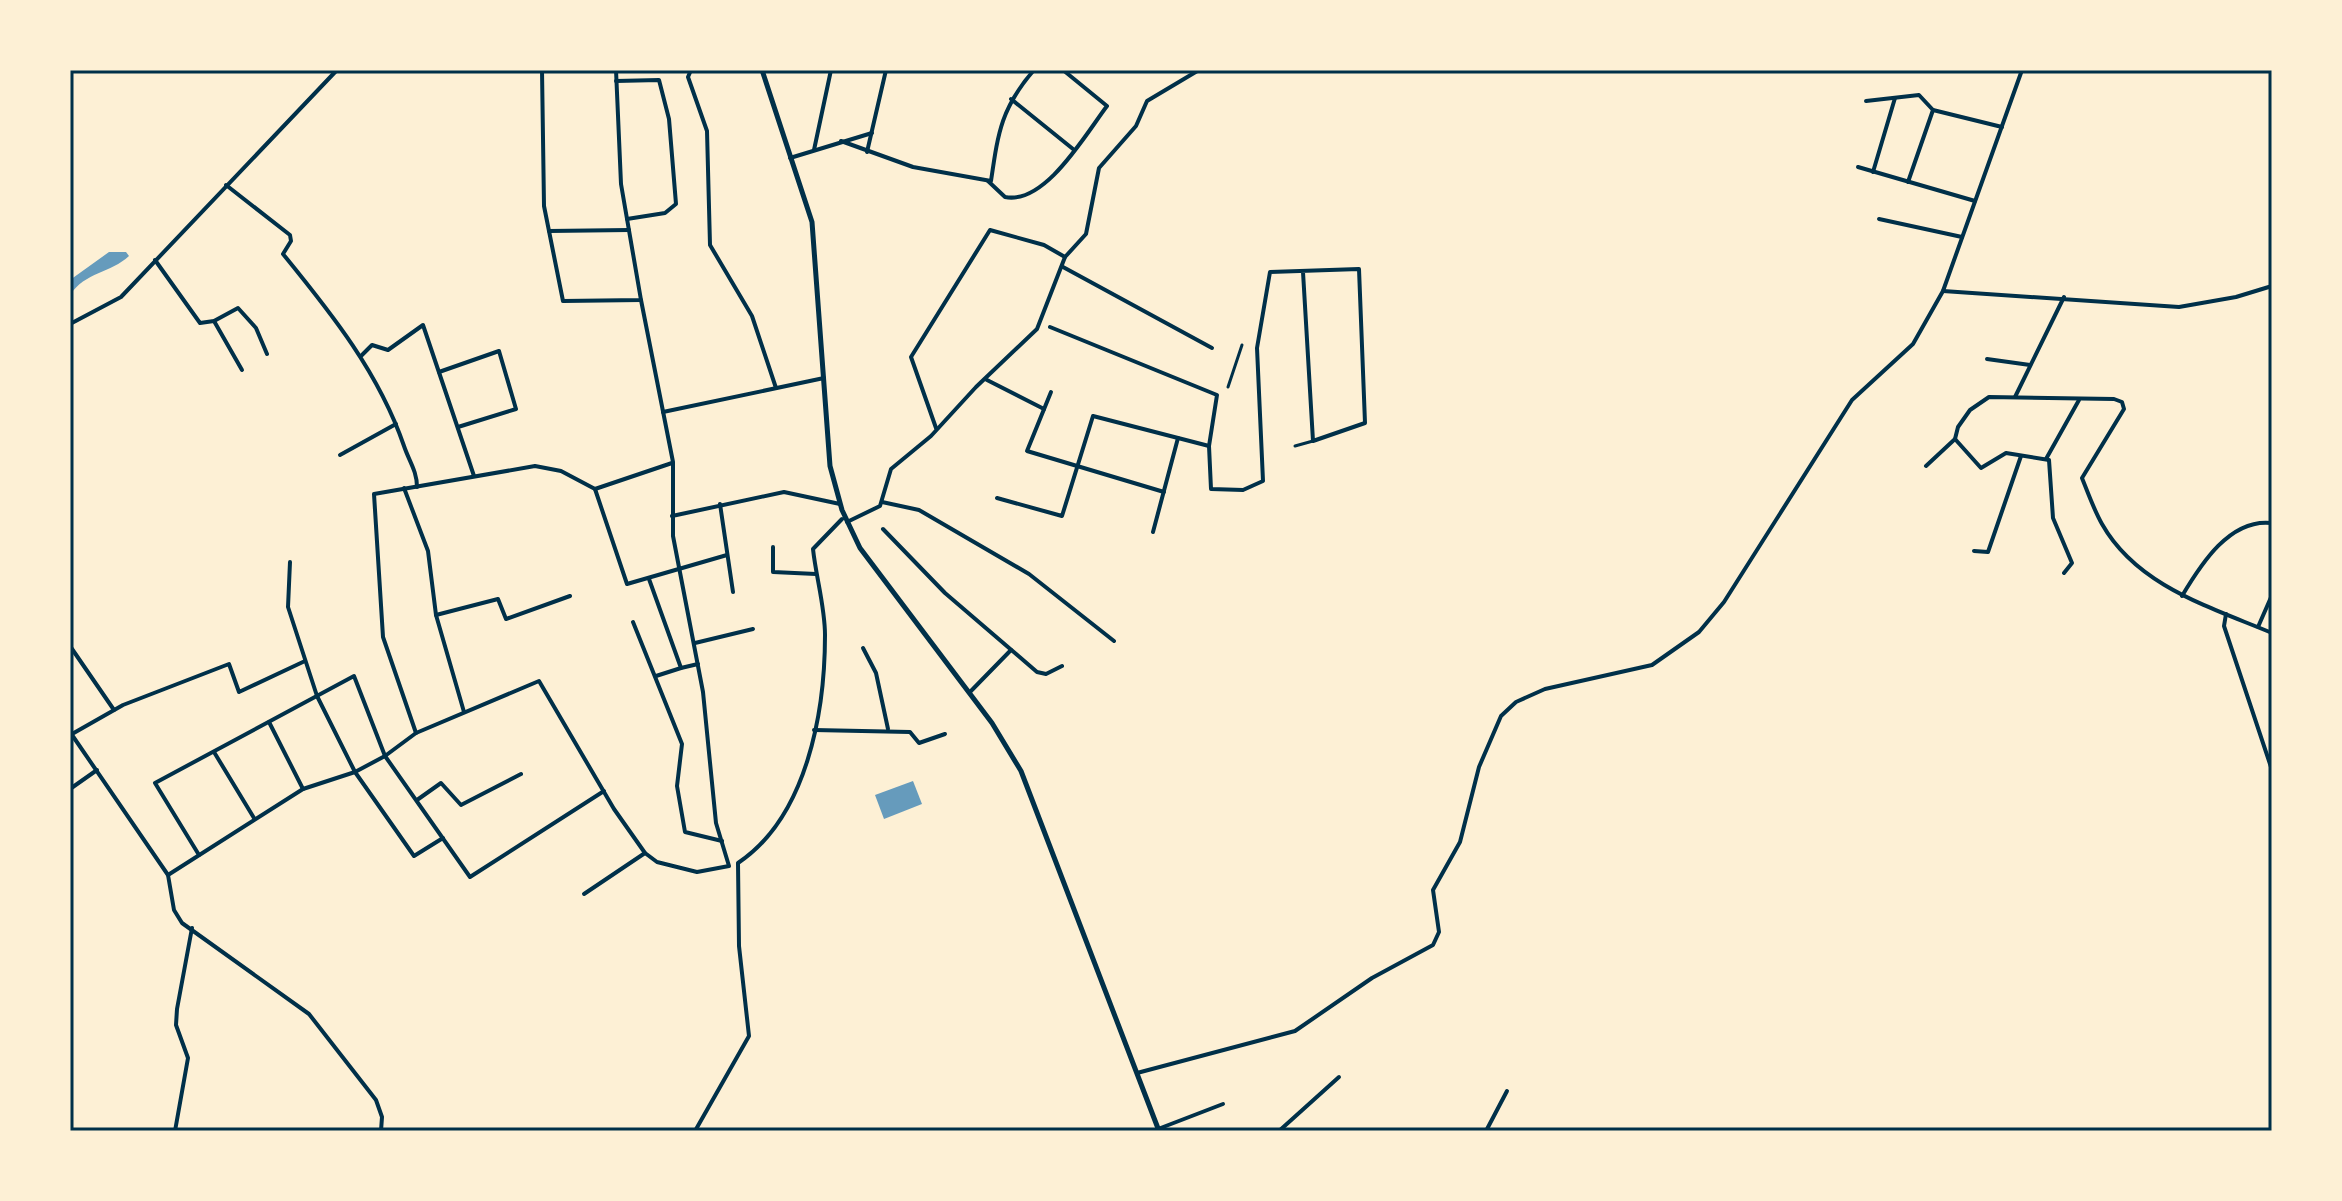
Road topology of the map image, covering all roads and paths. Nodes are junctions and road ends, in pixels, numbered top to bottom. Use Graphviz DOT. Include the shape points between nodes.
graph roads {
  1 [pos="337,70"];
  2 [pos="542,70"];
  3 [pos="616,70"];
  4 [pos="691,70"];
  5 [pos="762,70"];
  6 [pos="831,70"];
  7 [pos="886,70"];
  8 [pos="1034,70"];
  9 [pos="1063,70"];
  10 [pos="1199,70"];
  11 [pos="2022,70"];
  12 [pos="616,81"];
  13 [pos="1895,98"];
  14 [pos="1011,99"];
  15 [pos="1866,101"];
  16 [pos="1933,110"];
  17 [pos="2002,127"];
  18 [pos="872,133"];
  19 [pos="841,141"];
  20 [pos="1073,149"];
  21 [pos="814,150"];
  22 [pos="867,152"];
  23 [pos="790,158"];
  24 [pos="1858,167"];
  25 [pos="1873,172"];
  26 [pos="988,181"];
  27 [pos="1908,182"];
  28 [pos="226,185"];
  29 [pos="1975,201"];
  30 [pos="627,219"];
  31 [pos="1879,219"];
  32 [pos="629,230"];
  33 [pos="549,231"];
  34 [pos="1962,237"];
  35 [pos="1065,257"];
  36 [pos="155,260"];
  37 [pos="1063,267"];
  38 [pos="1303,272"];
  39 [pos="2272,286"];
  40 [pos="1943,291"];
  41 [pos="2064,297"];
  42 [pos="641,300"];
  43 [pos="214,321"];
  44 [pos="70,324"];
  45 [pos="1050,327"];
  46 [pos="1242,345"];
  47 [pos="1212,348"];
  48 [pos="267,354"];
  49 [pos="362,356"];
  50 [pos="1987,359"];
  51 [pos="2030,365"];
  52 [pos="242,370"];
  53 [pos="439,372"];
  54 [pos="824,378"];
  55 [pos="987,380"];
  56 [pos="1228,387"];
  57 [pos="776,388"];
  58 [pos="1222,391"];
  59 [pos="1051,392"];
  60 [pos="1217,395"];
  61 [pos="2015,397"];
  62 [pos="2079,400"];
  63 [pos="1044,409"];
  64 [pos="663,412"];
  65 [pos="396,424"];
  66 [pos="458,427"];
  67 [pos="936,430"];
  68 [pos="1178,438"];
  69 [pos="1955,439"];
  70 [pos="1313,441"];
  71 [pos="1209,446"];
  72 [pos="1295,446"];
  73 [pos="1271,453"];
  74 [pos="340,455"];
  75 [pos="1262,456"];
  76 [pos="2021,456"];
  77 [pos="2046,459"];
  78 [pos="673,462"];
  79 [pos="1077,466"];
  80 [pos="1926,466"];
  81 [pos="474,476"];
  82 [pos="417,487"];
  83 [pos="404,488"];
  84 [pos="595,489"];
  85 [pos="1164,492"];
  86 [pos="997,498"];
  87 [pos="882,502"];
  88 [pos="720,504"];
  89 [pos="840,504"];
  90 [pos="672,516"];
  91 [pos="844,521"];
  92 [pos="2272,523"];
  93 [pos="883,529"];
  94 [pos="1153,532"];
  95 [pos="773,547"];
  96 [pos="1974,551"];
  97 [pos="727,555"];
  98 [pos="290,562"];
  99 [pos="680,567"];
  100 [pos="2064,573"];
  101 [pos="816,574"];
  102 [pos="649,579"];
  103 [pos="733,592"];
  104 [pos="2272,595"];
  105 [pos="570,596"];
  106 [pos="2182,596"];
  107 [pos="2226,614"];
  108 [pos="436,615"];
  109 [pos="633,622"];
  110 [pos="2258,627"];
  111 [pos="753,629"];
  112 [pos="2272,633"];
  113 [pos="1114,641"];
  114 [pos="695,643"];
  115 [pos="70,646"];
  116 [pos="863,648"];
  117 [pos="1011,650"];
  118 [pos="306,661"];
  119 [pos="699,664"];
  120 [pos="1062,666"];
  121 [pos="681,668"];
  122 [pos="656,676"];
  123 [pos="970,692"];
  124 [pos="317,696"];
  125 [pos="114,710"];
  126 [pos="464,712"];
  127 [pos="269,722"];
  128 [pos="888,729"];
  129 [pos="814,730"];
  130 [pos="71,733"];
  131 [pos="416,733"];
  132 [pos="945,734"];
  133 [pos="213,752"];
  134 [pos="385,756"];
  135 [pos="97,770"];
  136 [pos="2272,770"];
  137 [pos="355,772"];
  138 [pos="521,774"];
  139 [pos="70,789"];
  140 [pos="303,789"];
  141 [pos="604,791"];
  142 [pos="417,800"];
  143 [pos="254,818"];
  144 [pos="443,838"];
  145 [pos="722,841"];
  146 [pos="645,853"];
  147 [pos="199,855"];
  148 [pos="168,875"];
  149 [pos="584,894"];
  150 [pos="192,928"];
  151 [pos="1137,1073"];
  152 [pos="1339,1077"];
  153 [pos="1507,1091"];
  154 [pos="1223,1104"];
  155 [pos="1159,1130"];
  156 [pos="175,1131"];
  157 [pos="381,1131"];
  158 [pos="695,1131"];
  159 [pos="1279,1131"];
  160 [pos="1486,1131"];
  1 -- 28 [label="street"];
  2 -- 33 [label="street"];
  3 -- 12 [label="street"];
  4 -- 57 [label="street" via="688,77 707,131 710,245 752,316"];
  5 -- 23 [label="street"];
  6 -- 21 [label="street"];
  7 -- 18 [label="street"];
  8 -- 14 [label="street"];
  9 -- 20 [label="street" via="1107,106"];
  10 -- 35 [label="street" via="1152,95 1136,126 1104,161 1086,234"];
  11 -- 17 [label="street"];
  12 -- 30 [label="street"];
  12 -- 30 [label="street" via="659,80 676,204 665,213"];
  13 -- 15 [label="street"];
  13 -- 16 [label="street" via="1919,95"];
  13 -- 25 [label="street"];
  14 -- 20 [label="street"];
  14 -- 26 [label="street" via="1001,118"];
  16 -- 17 [label="street"];
  16 -- 27 [label="street"];
  17 -- 29 [label="street"];
  18 -- 19 [label="street"];
  18 -- 22 [label="street"];
  19 -- 21 [label="street"];
  19 -- 22 [label="street"];
  20 -- 26 [label="street" via="1047,181 1021,199 1005,197"];
  21 -- 23 [label="street"];
  22 -- 26 [label="street"];
  23 -- 54 [label="street" via="812,222"];
  24 -- 25 [label="street"];
  25 -- 27 [label="street"];
  27 -- 29 [label="street"];
  28 -- 36 [label="street"];
  28 -- 49 [label="street" via="290,235 283,254"];
  29 -- 34 [label="street"];
  30 -- 32 [label="street"];
  31 -- 34 [label="street"];
  32 -- 33 [label="street"];
  32 -- 42 [label="street"];
  33 -- 42 [label="street" via="563,301"];
  34 -- 40 [label="street"];
  35 -- 37 [label="street"];
  35 -- 67 [label="street" via="1044,245 990,230 911,357"];
  36 -- 43 [label="street" via="200,323"];
  36 -- 44 [label="street" via="121,297"];
  37 -- 47 [label="street"];
  37 -- 55 [label="street" via="1037,329"];
  38 -- 70 [label="street"];
  38 -- 70 [label="street" via="1359,269 1365,423"];
  38 -- 75 [label="street" via="1270,272 1257,348"];
  39 -- 41 [label="street" via="2179,307"];
  40 -- 41 [label="street"];
  40 -- 151 [label="street" via="1913,344 1852,400 1724,602 1699,632 1652,665 1545,689 1516,702 1501,716 1479,767 1460,842 1433,890 1439,932 1433,945 1372,978 1295,1031"];
  41 -- 51 [label="street"];
  42 -- 64 [label="street"];
  43 -- 48 [label="street" via="238,308 256,328"];
  43 -- 52 [label="street"];
  45 -- 60 [label="street"];
  46 -- 56 [label="street"];
  49 -- 53 [label="street" via="372,345 388,350 423,325"];
  49 -- 65 [label="street"];
  50 -- 51 [label="street"];
  51 -- 61 [label="street"];
  53 -- 66 [label="street"];
  53 -- 66 [label="street" via="499,351 516,409"];
  54 -- 57 [label="street"];
  54 -- 89 [label="street" via="830,466"];
  55 -- 63 [label="street"];
  55 -- 67 [label="street"];
  57 -- 64 [label="street"];
  58 -- 60 [label="street"];
  59 -- 63 [label="street"];
  60 -- 71 [label="street"];
  61 -- 62 [label="street"];
  61 -- 69 [label="street" via="1989,397 1979,403 1958,427"];
  62 -- 77 [label="street"];
  62 -- 106 [label="street" via="2114,399 2124,409 2082,478 2102,524 2139,568"];
  63 -- 79 [label="street" via="1027,451"];
  64 -- 78 [label="street"];
  65 -- 74 [label="street"];
  65 -- 82 [label="street"];
  66 -- 81 [label="street"];
  67 -- 87 [label="street" via="891,469"];
  68 -- 71 [label="street"];
  68 -- 79 [label="street" via="1093,416"];
  68 -- 85 [label="street"];
  69 -- 76 [label="street" via="1981,468 2006,453"];
  69 -- 80 [label="street"];
  70 -- 72 [label="street"];
  71 -- 75 [label="street" via="1211,489 1243,490 1263,481"];
  73 -- 75 [label="street"];
  76 -- 77 [label="street"];
  76 -- 96 [label="street" via="1988,552"];
  77 -- 100 [label="street" via="2051,464 2053,518 2072,563"];
  78 -- 84 [label="street"];
  78 -- 90 [label="street"];
  79 -- 85 [label="street"];
  79 -- 86 [label="street" via="1062,516"];
  81 -- 82 [label="street"];
  81 -- 84 [label="street" via="535,466 561,471"];
  82 -- 83 [label="street"];
  83 -- 108 [label="street" via="428,551"];
  83 -- 131 [label="street" via="374,494 383,637"];
  84 -- 102 [label="street" via="627,584"];
  85 -- 94 [label="street"];
  87 -- 91 [label="street"];
  87 -- 113 [label="street" via="919,510 1029,574"];
  88 -- 89 [label="street" via="784,492"];
  88 -- 90 [label="street"];
  88 -- 97 [label="street"];
  89 -- 91 [label="street"];
  90 -- 99 [label="street"];
  91 -- 101 [label="street" via="813,549"];
  91 -- 123 [label="street"];
  92 -- 106 [label="street" via="2256,523 2221,542"];
  93 -- 117 [label="street"];
  95 -- 101 [label="street" via="773,572"];
  97 -- 99 [label="street"];
  97 -- 103 [label="street"];
  98 -- 118 [label="street" via="288,607"];
  99 -- 102 [label="street"];
  99 -- 114 [label="street"];
  101 -- 129 [label="street" via="825,631"];
  102 -- 121 [label="street"];
  104 -- 110 [label="street"];
  105 -- 108 [label="street" via="506,619 498,599"];
  106 -- 107 [label="street"];
  107 -- 110 [label="street"];
  107 -- 136 [label="street" via="2224,626"];
  108 -- 126 [label="street"];
  109 -- 122 [label="street"];
  110 -- 112 [label="street"];
  111 -- 114 [label="street"];
  114 -- 119 [label="street"];
  115 -- 125 [label="street"];
  116 -- 128 [label="street" via="876,673"];
  117 -- 120 [label="street" via="1037,672 1046,674"];
  117 -- 123 [label="street"];
  118 -- 124 [label="street"];
  118 -- 125 [label="street" via="239,692 229,664"];
  119 -- 121 [label="street"];
  119 -- 145 [label="street" via="713,803"];
  121 -- 122 [label="street"];
  122 -- 145 [label="street" via="682,744 677,786 685,832"];
  123 -- 151 [label="street" via="1036,804"];
  124 -- 127 [label="street"];
  124 -- 134 [label="street" via="354,676"];
  124 -- 137 [label="street"];
  125 -- 130 [label="street"];
  126 -- 131 [label="street"];
  126 -- 141 [label="street" via="539,681"];
  127 -- 133 [label="street"];
  127 -- 140 [label="street"];
  128 -- 129 [label="street"];
  128 -- 132 [label="street" via="910,732 919,743"];
  129 -- 158 [label="street" via="799,780 775,828 738,863 739,946 749,1036"];
  130 -- 135 [label="street"];
  131 -- 134 [label="street"];
  133 -- 143 [label="street"];
  133 -- 147 [label="street" via="155,783"];
  134 -- 137 [label="street"];
  134 -- 142 [label="street"];
  135 -- 139 [label="street"];
  135 -- 148 [label="street"];
  137 -- 140 [label="street"];
  137 -- 144 [label="street" via="414,856"];
  138 -- 142 [label="street" via="461,805 441,783"];
  140 -- 143 [label="street"];
  141 -- 144 [label="street" via="470,877"];
  141 -- 146 [label="street"];
  142 -- 144 [label="street"];
  143 -- 147 [label="street"];
  145 -- 146 [label="street" via="729,866 718,870 673,867"];
  146 -- 149 [label="street"];
  147 -- 148 [label="street"];
  148 -- 150 [label="street" via="174,910"];
  150 -- 156 [label="street" via="177,1009 176,1025 188,1058"];
  150 -- 157 [label="street" via="309,1014 376,1100"];
  151 -- 155 [label="street"];
  152 -- 159 [label="street"];
  153 -- 160 [label="street"];
  154 -- 155 [label="street"];
}
